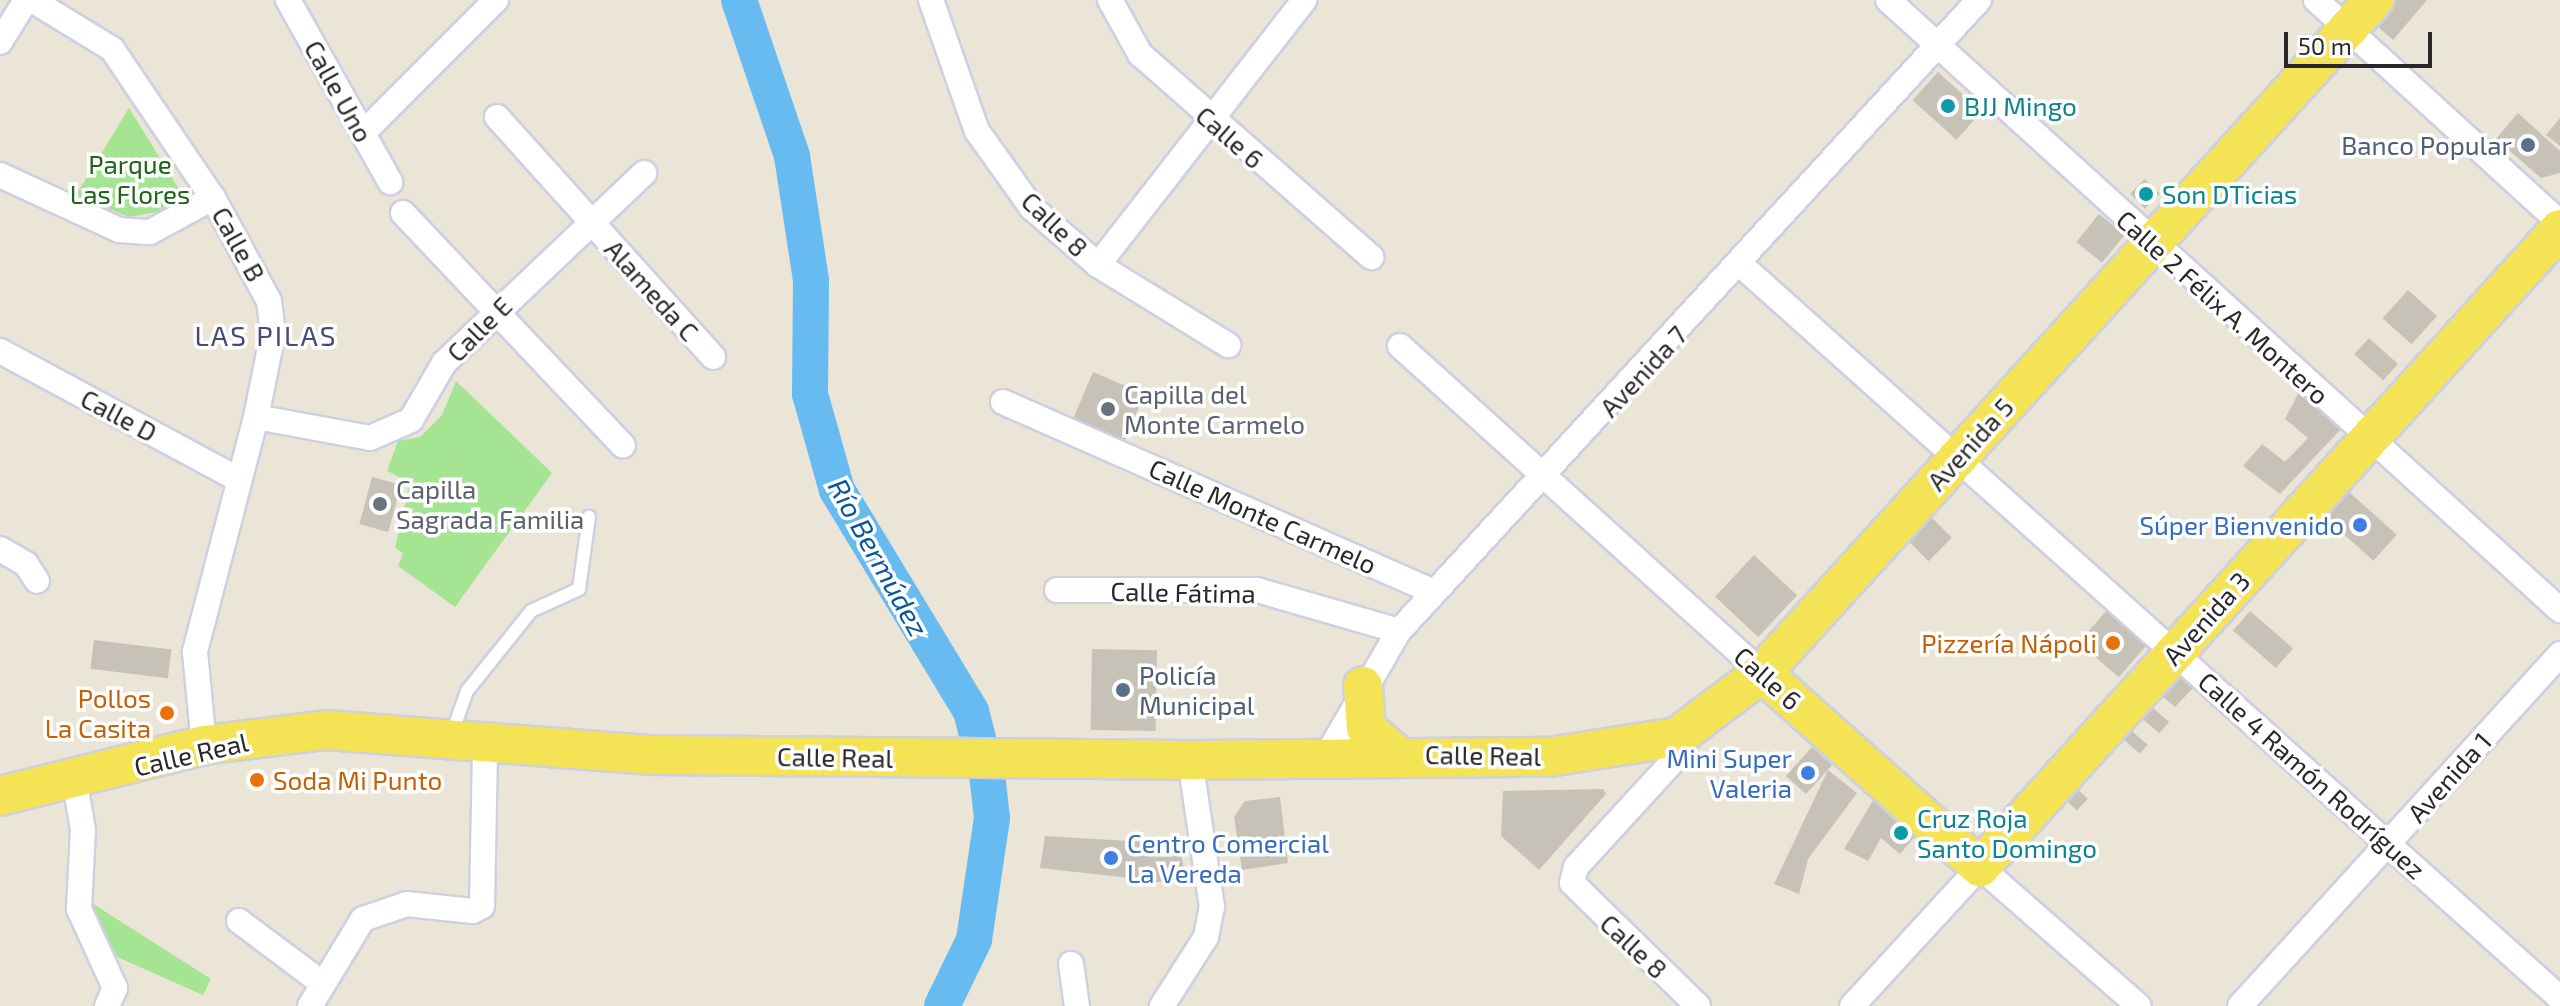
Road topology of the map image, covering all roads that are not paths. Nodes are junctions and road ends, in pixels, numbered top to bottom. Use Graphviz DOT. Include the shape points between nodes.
graph roads {
  1 [pos="29,0"];
  2 [pos="496,0"];
  3 [pos="931,0"];
  4 [pos="1110,0"];
  5 [pos="1304,0"];
  6 [pos="1888,0"];
  7 [pos="1979,0"];
  8 [pos="2316,0"];
  9 [pos="2374,0"];
  10 [pos="290,1"];
  11 [pos="2348,28"];
  12 [pos="0,42"];
  13 [pos="1937,47"];
  14 [pos="497,117"];
  15 [pos="1210,122"];
  16 [pos="363,133"];
  17 [pos="644,173"];
  18 [pos="0,175"];
  19 [pos="390,182"];
  20 [pos="213,198"];
  21 [pos="403,213"];
  22 [pos="590,223"];
  23 [pos="2560,226"];
  24 [pos="2153,244"];
  25 [pos="1371,257"];
  26 [pos="1098,265"];
  27 [pos="1741,265"];
  28 [pos="495,311"];
  29 [pos="1228,345"];
  30 [pos="1400,346"];
  31 [pos="0,351"];
  32 [pos="713,357"];
  33 [pos="1003,402"];
  34 [pos="256,417"];
  35 [pos="2367,436"];
  36 [pos="623,446"];
  37 [pos="1957,457"];
  38 [pos="1547,476"];
  39 [pos="238,479"];
  40 [pos="589,517"];
  41 [pos="0,549"];
  42 [pos="37,581"];
  43 [pos="1057,590"];
  44 [pos="1434,592"];
  45 [pos="2560,610"];
  46 [pos="1399,631"];
  47 [pos="2175,654"];
  48 [pos="2560,654"];
  49 [pos="1762,673"];
  50 [pos="1363,686"];
  51 [pos="1677,737"];
  52 [pos="468,741"];
  53 [pos="204,745"];
  54 [pos="1396,754"];
  55 [pos="1327,755"];
  56 [pos="1190,760"];
  57 [pos="75,783"];
  58 [pos="0,796"];
  59 [pos="2390,843"];
  60 [pos="1980,867"];
  61 [pos="239,921"];
  62 [pos="1071,964"];
  63 [pos="322,983"];
  64 [pos="2560,998"];
  65 [pos="107,1006"];
  66 [pos="310,1006"];
  67 [pos="1077,1006"];
  68 [pos="1162,1006"];
  69 [pos="1698,1006"];
  70 [pos="1852,1006"];
  71 [pos="2139,1006"];
  72 [pos="2240,1006"];
  1 -- 12 [label="street"];
  1 -- 20 [label="street, Calle B" via="112,49"];
  2 -- 16 [label="street"];
  3 -- 26 [label="street, Calle 8" via="977,131 1032,208"];
  4 -- 15 [label="street, Calle 6" via="1140,54"];
  5 -- 15 [label="street"];
  6 -- 13 [label="street, Calle 2 Félix A. Montero"];
  7 -- 13 [label="street, Avenida 7"];
  8 -- 11 [label="street"];
  9 -- 11 [label="main road, Avenida 5"];
  10 -- 16 [label="street, Calle Uno"];
  11 -- 23 [label="street"];
  11 -- 24 [label="main road, Avenida 5"];
  13 -- 24 [label="street, Calle 2 Félix A. Montero"];
  13 -- 27 [label="street, Avenida 7"];
  14 -- 22 [label="street, Alameda C"];
  15 -- 25 [label="street, Calle 6"];
  15 -- 26 [label="street"];
  16 -- 19 [label="street, Calle Uno"];
  17 -- 22 [label="street, Calle E"];
  18 -- 20 [label="street" via="119,230 150,232"];
  20 -- 34 [label="street, Calle B" via="269,301 273,333"];
  21 -- 28 [label="street"];
  22 -- 28 [label="street, Calle E"];
  22 -- 32 [label="street, Alameda C"];
  23 -- 35 [label="main road, Avenida 3"];
  24 -- 35 [label="street, Calle 2 Félix A. Montero"];
  24 -- 37 [label="main road, Avenida 5"];
  26 -- 29 [label="street, Calle 8"];
  27 -- 37 [label="street, Calle 4 Ramón Rodríguez"];
  27 -- 38 [label="street, Avenida 7"];
  28 -- 34 [label="street, Calle E" via="444,363 411,420 393,430 370,438"];
  28 -- 36 [label="street"];
  30 -- 38 [label="street, Calle 6"];
  31 -- 39 [label="street, Calle D"];
  33 -- 44 [label="street, Calle Monte Carmelo"];
  34 -- 39 [label="street, Calle B"];
  35 -- 45 [label="street, Calle 2 Félix A. Montero"];
  35 -- 47 [label="main road, Avenida 3"];
  37 -- 47 [label="street, Calle 4 Ramón Rodríguez"];
  37 -- 49 [label="main road, Avenida 5"];
  38 -- 44 [label="street, Avenida 7"];
  38 -- 49 [label="street, Calle 6"];
  39 -- 53 [label="street, Calle B" via="195,652"];
  40 -- 52 [label="lane" via="579,589 531,611 467,691"];
  41 -- 42 [label="street" via="26,564"];
  43 -- 46 [label="street, Calle Fátima" via="1257,590"];
  44 -- 46 [label="street, Avenida 7"];
  46 -- 50 [label="street, Avenida 7"];
  47 -- 59 [label="street, Calle 4 Ramón Rodríguez"];
  47 -- 60 [label="main road, Avenida 3"];
  48 -- 59 [label="street, Avenida 1"];
  49 -- 51 [label="main road, Avenida 5"];
  49 -- 60 [label="main road, Calle 6"];
  50 -- 54 [label="main road" via="1366,728"];
  50 -- 55 [label="street, Avenida 7"];
  51 -- 54 [label="main road, Calle Real" via="1549,757"];
  51 -- 69 [label="street, Calle 8" via="1675,759 1576,867 1572,883"];
  52 -- 53 [label="main road, Calle Real" via="326,730"];
  52 -- 56 [label="main road, Calle Real" via="653,755"];
  52 -- 63 [label="street" via="482,906 473,911 407,904 381,910 350,932"];
  53 -- 57 [label="main road, Calle Real"];
  54 -- 55 [label="main road, Calle Real"];
  55 -- 56 [label="main road, Calle Real"];
  56 -- 68 [label="street" via="1212,907 1206,937"];
  57 -- 58 [label="main road, Calle Real"];
  57 -- 65 [label="street" via="83,830 79,909 115,988"];
  59 -- 64 [label="street, Calle 4 Ramón Rodríguez"];
  59 -- 72 [label="street, Avenida 1"];
  60 -- 70 [label="street, Avenida 3"];
  60 -- 71 [label="street, Calle 6"];
  61 -- 63 [label="street"];
  62 -- 67 [label="street"];
  63 -- 66 [label="street"];
}
